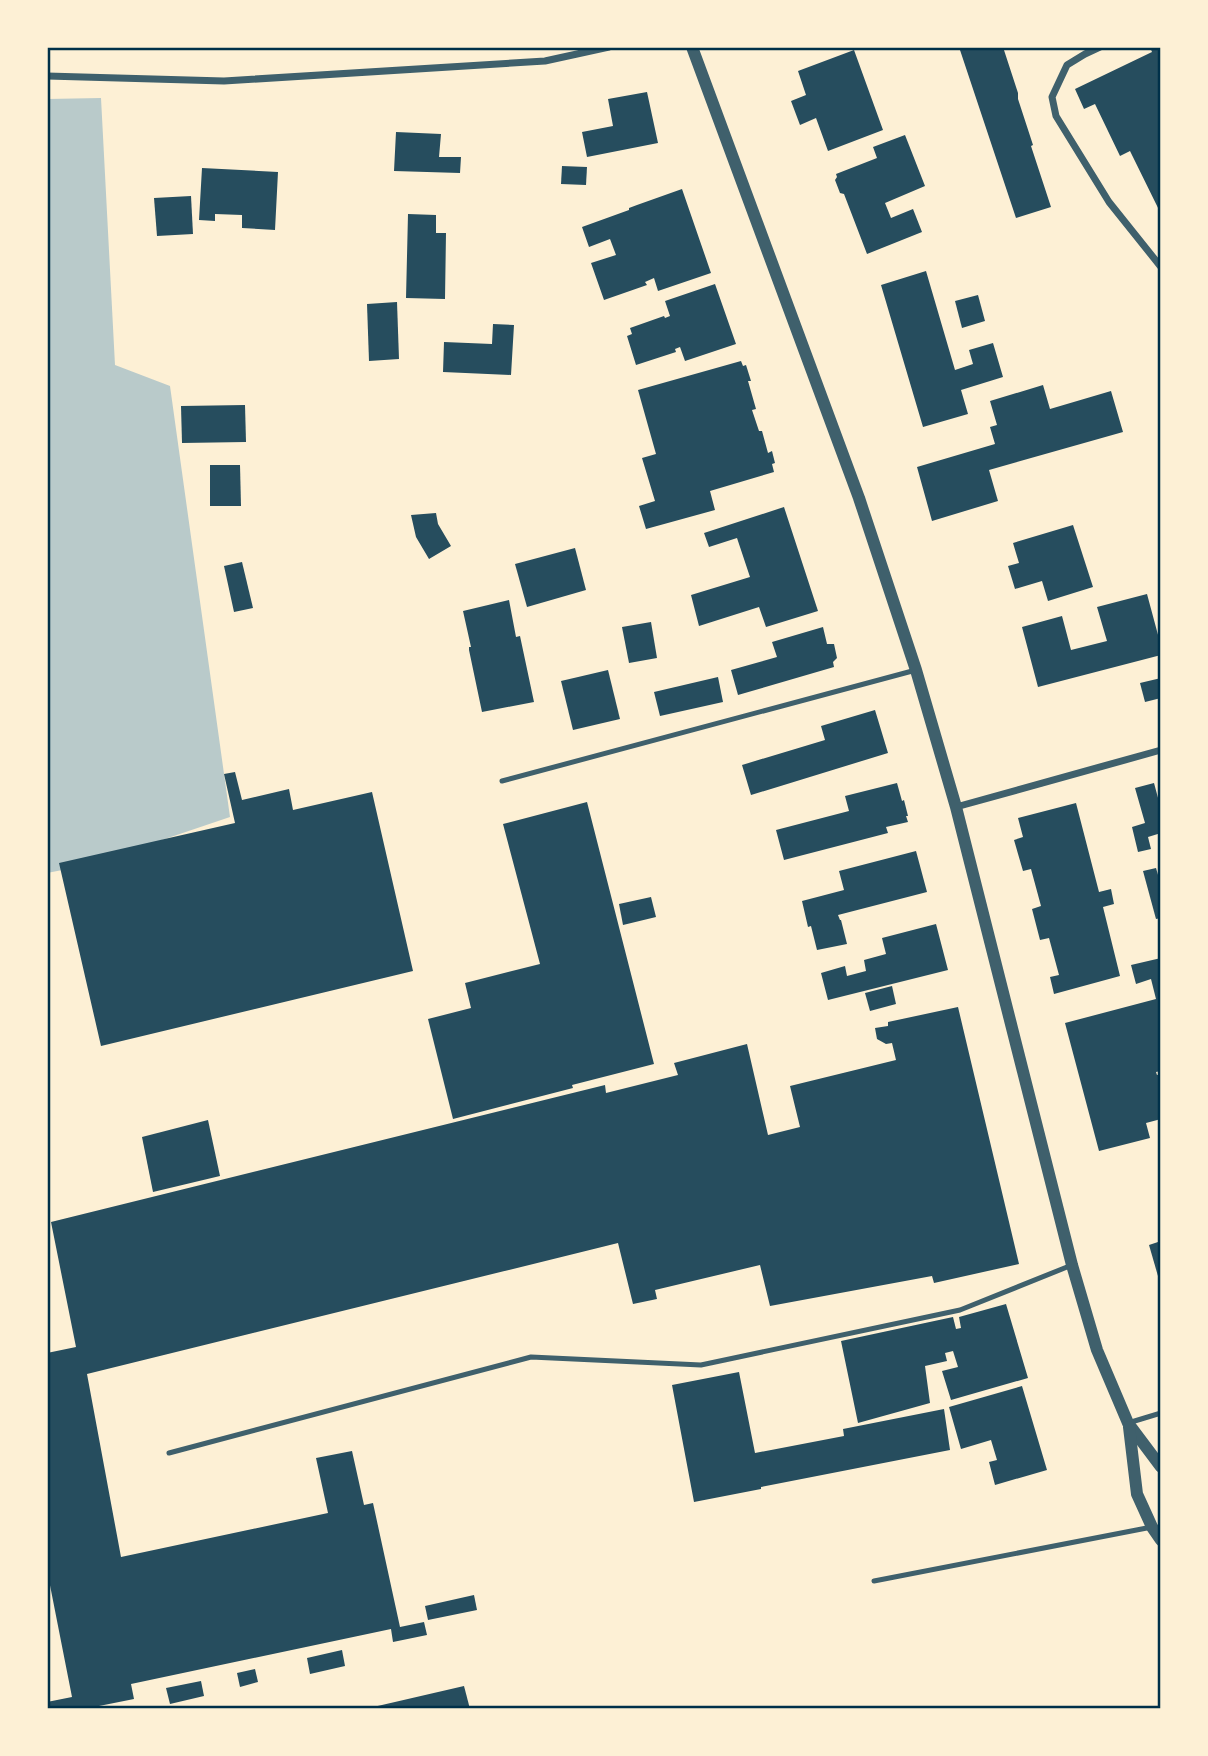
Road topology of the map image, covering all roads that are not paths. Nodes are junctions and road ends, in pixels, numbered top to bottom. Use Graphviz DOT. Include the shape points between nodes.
graph roads {
  1 [pos="609,47"];
  2 [pos="692,47"];
  3 [pos="1100,47"];
  4 [pos="47,76"];
  5 [pos="1161,267"];
  6 [pos="916,670"];
  7 [pos="1161,750"];
  8 [pos="502,781"];
  9 [pos="956,807"];
  10 [pos="1072,1265"];
  11 [pos="1161,1413"];
  12 [pos="1128,1423"];
  13 [pos="169,1453"];
  14 [pos="1161,1467"];
  15 [pos="1152,1527"];
  16 [pos="1161,1540"];
  17 [pos="874,1581"];
  1 -- 4 [label="street" via="545,61 224,81"];
  2 -- 6 [label="street" via="859,498"];
  3 -- 5 [label="street" via="1068,65 1052,97 1056,116 1109,202"];
  6 -- 8 [label="lane"];
  6 -- 9 [label="street"];
  7 -- 9 [label="street"];
  9 -- 10 [label="street"];
  10 -- 12 [label="street" via="1097,1350"];
  10 -- 13 [label="lane" via="960,1310 701,1365 531,1357"];
  11 -- 12 [label="lane"];
  12 -- 14 [label="street"];
  12 -- 15 [label="street" via="1138,1494"];
  15 -- 16 [label="street"];
  15 -- 17 [label="lane"];
}
